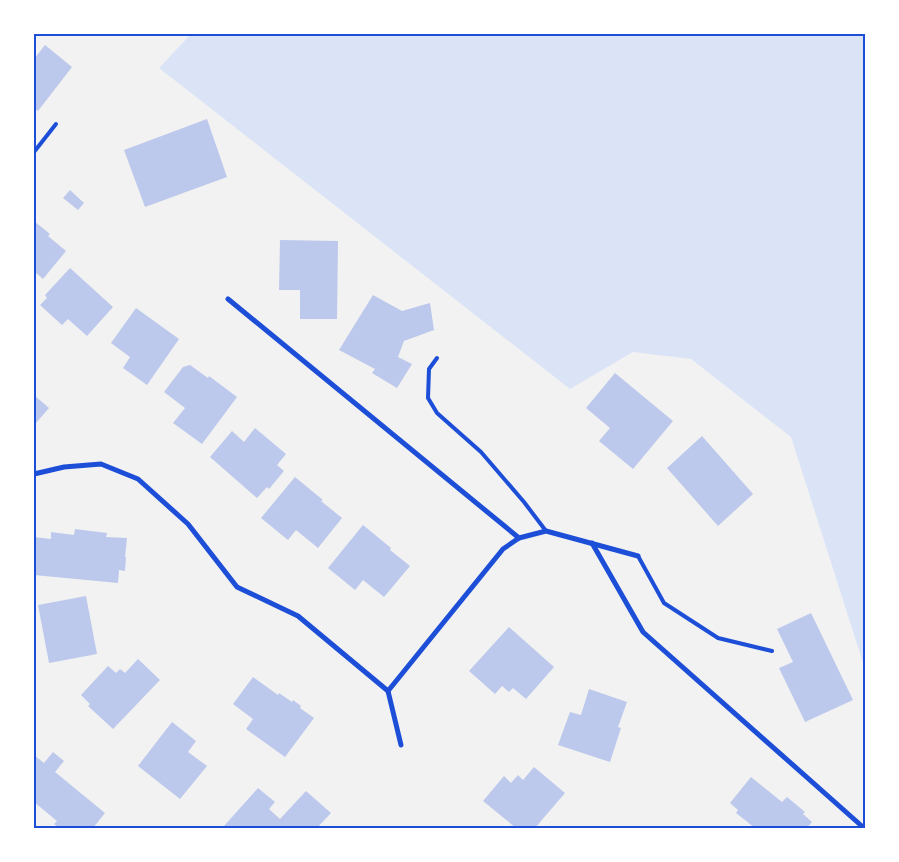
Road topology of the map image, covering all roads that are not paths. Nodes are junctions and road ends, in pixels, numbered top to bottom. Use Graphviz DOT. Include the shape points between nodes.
graph roads {
  1 [pos="56,124"];
  2 [pos="34,152"];
  3 [pos="228,300"];
  4 [pos="437,358"];
  5 [pos="34,474"];
  6 [pos="546,531"];
  7 [pos="519,538"];
  8 [pos="592,543"];
  9 [pos="638,556"];
  10 [pos="772,651"];
  11 [pos="388,691"];
  12 [pos="401,745"];
  13 [pos="864,828"];
  1 -- 2 [label="lane"];
  3 -- 7 [label="street"];
  4 -- 6 [label="lane" via="428,369 428,398 437,413 481,452"];
  5 -- 11 [label="street" via="101,464 138,479 188,524 237,587 298,616"];
  6 -- 7 [label="street"];
  6 -- 8 [label="street"];
  7 -- 11 [label="street" via="503,549"];
  8 -- 9 [label="street"];
  8 -- 13 [label="street" via="644,632"];
  9 -- 10 [label="lane" via="664,603 718,638"];
  11 -- 12 [label="street"];
}
